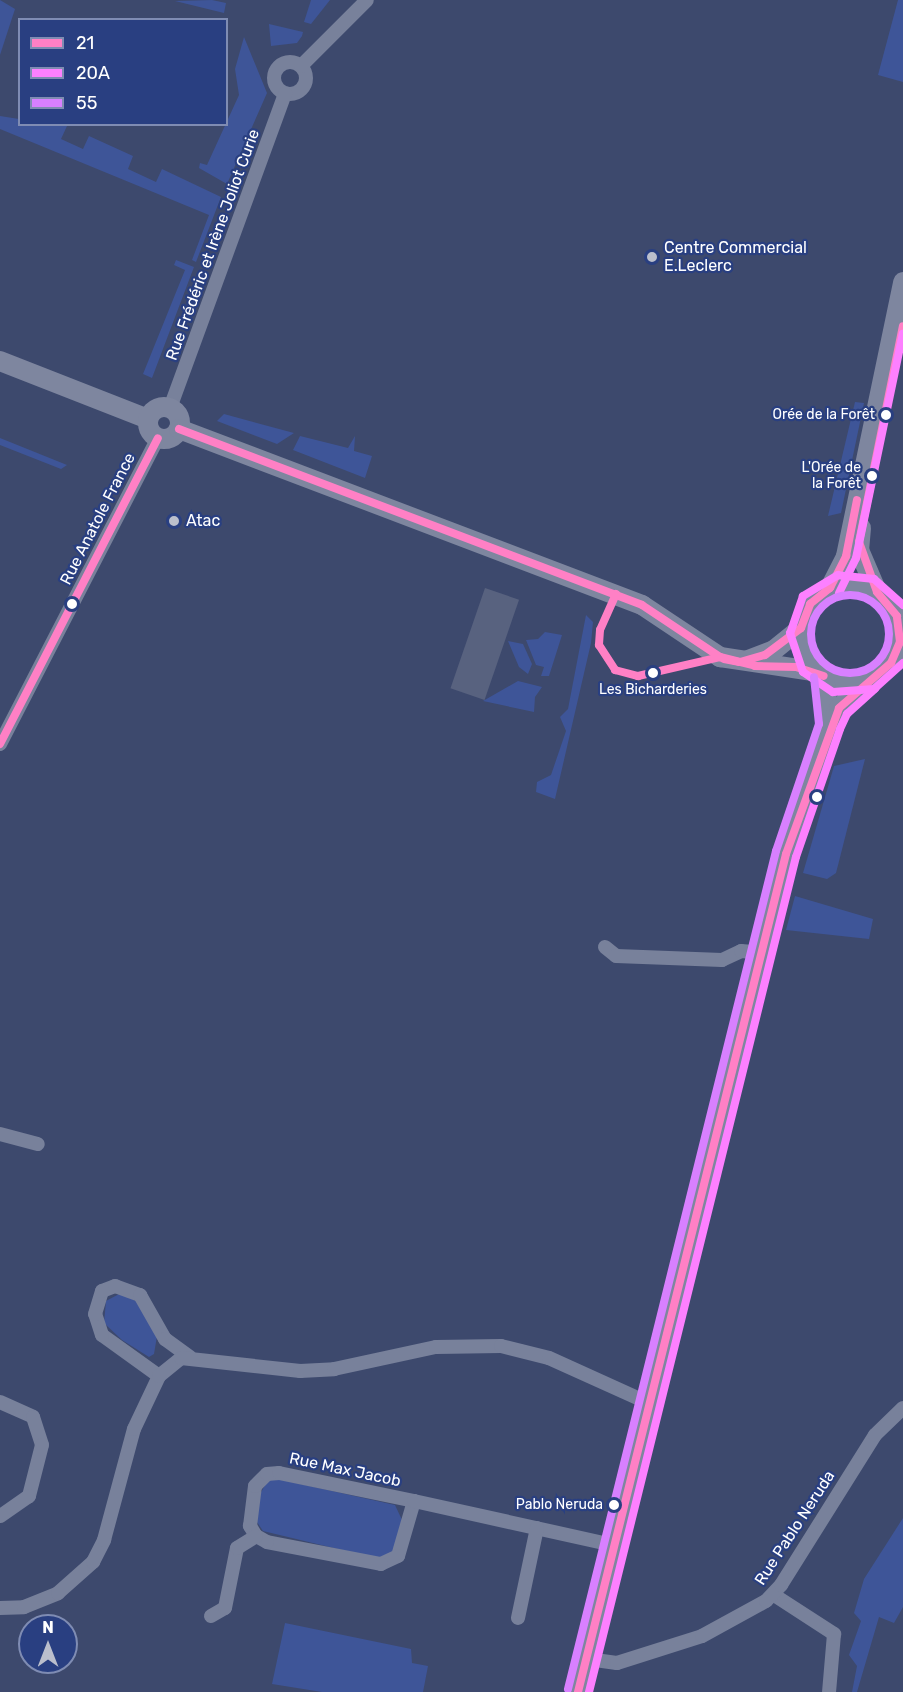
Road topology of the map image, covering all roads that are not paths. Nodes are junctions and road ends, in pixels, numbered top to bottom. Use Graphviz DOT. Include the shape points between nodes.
graph roads {
  1 [pos="368,0"];
  2 [pos="301,66"];
  3 [pos="285,93"];
  4 [pos="903,282"];
  5 [pos="903,326"];
  6 [pos="0,361"];
  7 [pos="170,408"];
  8 [pos="148,419"];
  9 [pos="179,429"];
  10 [pos="158,438"];
  11 [pos="830,588"];
  12 [pos="890,602"];
  13 [pos="801,628"];
  14 [pos="900,652"];
  15 [pos="740,662"];
  16 [pos="821,674"];
  17 [pos="868,681"];
  18 [pos="830,725"];
  19 [pos="0,744"];
  20 [pos="605,947"];
  21 [pos="762,953"];
  22 [pos="0,1134"];
  23 [pos="38,1144"];
  24 [pos="190,1357"];
  25 [pos="159,1376"];
  26 [pos="0,1402"];
  27 [pos="651,1404"];
  28 [pos="903,1408"];
  29 [pos="414,1501"];
  30 [pos="0,1516"];
  31 [pos="537,1528"];
  32 [pos="256,1536"];
  33 [pos="617,1546"];
  34 [pos="774,1595"];
  35 [pos="0,1608"];
  36 [pos="211,1616"];
  37 [pos="518,1618"];
  38 [pos="588,1659"];
  39 [pos="578,1692"];
  40 [pos="829,1692"];
  1 -- 2 [label="street"];
  2 -- 3 [label="street" via="305,84 295,93"];
  2 -- 3 [label="street" via="291,61 276,68 274,83"];
  3 -- 7 [label="street, Rue Frédéric et Irène Joliot Curie"];
  4 -- 11 [label="main road" via="846,556"];
  5 -- 12 [label="main road" via="859,542"];
  6 -- 8 [label="main road"];
  7 -- 8 [label="main road" via="159,407"];
  7 -- 9 [label="main road" via="180,419"];
  8 -- 10 [label="main road" via="151,432"];
  9 -- 10 [label="main road" via="168,439"];
  9 -- 15 [label="main road" via="642,604 702,648"];
  10 -- 19 [label="street, Rue Anatole France"];
  11 -- 12 [label="main road" via="854,584"];
  11 -- 13 [label="main road" via="810,604"];
  12 -- 14 [label="main road" via="900,628"];
  13 -- 15 [label="main road" via="774,650"];
  13 -- 16 [label="main road" via="807,659"];
  14 -- 17 [label="main road" via="885,671"];
  15 -- 16 [label="main road"];
  16 -- 17 [label="main road" via="853,684"];
  16 -- 18 [label="main road"];
  17 -- 18 [label="main road" via="839,708"];
  18 -- 21 [label="main road" via="786,855"];
  20 -- 21 [label="street" via="616,956 722,960 741,951"];
  21 -- 27 [label="main road"];
  22 -- 23 [label="street"];
  24 -- 25 [label="street" via="171,1363"];
  24 -- 25 [label="street" via="165,1339 140,1295 122,1287 102,1291 94,1314 102,1335"];
  24 -- 27 [label="street" via="300,1371 334,1369 436,1347 501,1346 549,1358"];
  25 -- 35 [label="street" via="134,1429 104,1540 93,1562 58,1593 24,1606"];
  26 -- 30 [label="street" via="33,1417 42,1445 29,1496"];
  27 -- 33 [label="main road"];
  28 -- 34 [label="street, Rue Pablo Neruda" via="875,1435"];
  29 -- 31 [label="street, Rue Max Jacob"];
  29 -- 32 [label="street, Rue Max Jacob" via="398,1556 381,1564"];
  29 -- 32 [label="street, Rue Max Jacob" via="267,1474 255,1486 250,1513"];
  31 -- 33 [label="street, Rue Max Jacob"];
  31 -- 37 [label="street"];
  32 -- 36 [label="street" via="237,1548 225,1608"];
  33 -- 38 [label="main road"];
  34 -- 38 [label="street, Rue Pablo Neruda" via="702,1636 617,1663"];
  34 -- 40 [label="street" via="834,1634"];
  38 -- 39 [label="main road"];
}
